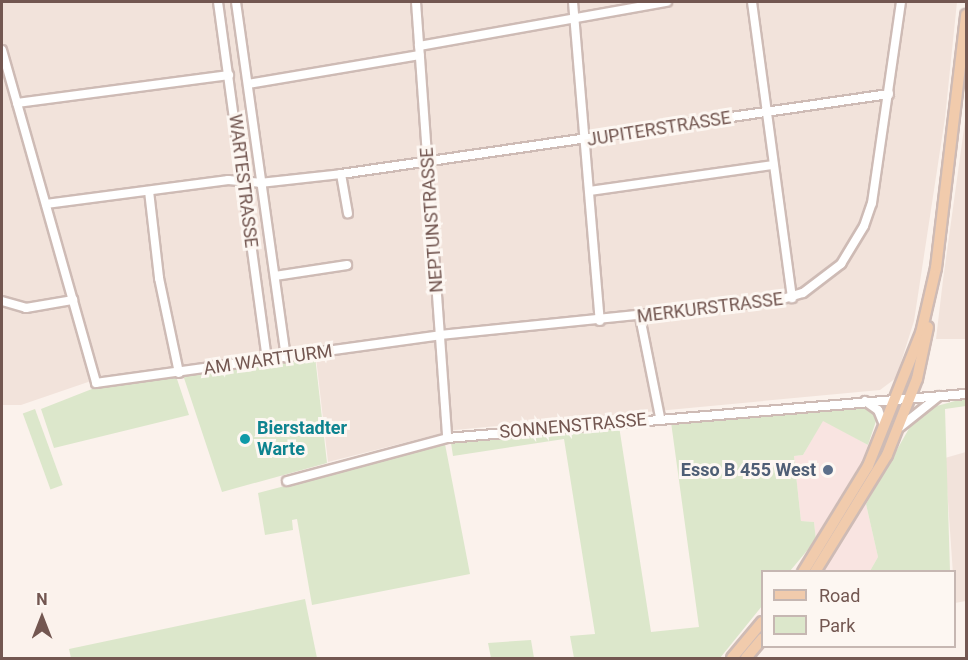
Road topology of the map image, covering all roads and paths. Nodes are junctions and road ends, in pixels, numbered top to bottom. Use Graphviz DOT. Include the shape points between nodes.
graph roads {
  1 [pos="218,2"];
  2 [pos="236,2"];
  3 [pos="416,2"];
  4 [pos="573,2"];
  5 [pos="667,2"];
  6 [pos="752,2"];
  7 [pos="901,2"];
  8 [pos="966,15"];
  9 [pos="575,19"];
  10 [pos="419,50"];
  11 [pos="2,56"];
  12 [pos="230,75"];
  13 [pos="248,84"];
  14 [pos="889,94"];
  15 [pos="18,103"];
  16 [pos="765,112"];
  17 [pos="585,141"];
  18 [pos="428,161"];
  19 [pos="773,165"];
  20 [pos="340,174"];
  21 [pos="243,181"];
  22 [pos="260,183"];
  23 [pos="149,191"];
  24 [pos="590,191"];
  25 [pos="46,204"];
  26 [pos="348,213"];
  27 [pos="346,265"];
  28 [pos="275,276"];
  29 [pos="792,298"];
  30 [pos="73,300"];
  31 [pos="2,301"];
  32 [pos="929,306"];
  33 [pos="640,317"];
  34 [pos="600,321"];
  35 [pos="440,335"];
  36 [pos="286,357"];
  37 [pos="267,361"];
  38 [pos="179,373"];
  39 [pos="966,394"];
  40 [pos="940,396"];
  41 [pos="897,398"];
  42 [pos="911,398"];
  43 [pos="865,401"];
  44 [pos="660,417"];
  45 [pos="900,427"];
  46 [pos="885,429"];
  47 [pos="447,438"];
  48 [pos="287,481"];
  49 [pos="804,570"];
  50 [pos="816,570"];
  51 [pos="761,623"];
  52 [pos="761,640"];
  53 [pos="732,658"];
  54 [pos="746,658"];
  1 -- 12 [label="street, WARTESTRASSE"];
  2 -- 13 [label="street, WARTESTRASSE"];
  3 -- 10 [label="street, NEPTUNSTRASSE"];
  4 -- 9 [label="street"];
  5 -- 9 [label="street"];
  6 -- 16 [label="street"];
  7 -- 14 [label="street, MERKURSTRASSE"];
  8 -- 32 [label="main road"];
  9 -- 10 [label="street"];
  9 -- 17 [label="street"];
  10 -- 13 [label="street"];
  10 -- 18 [label="street, NEPTUNSTRASSE"];
  11 -- 15 [label="street"];
  12 -- 15 [label="street"];
  12 -- 21 [label="street, WARTESTRASSE"];
  13 -- 22 [label="street, WARTESTRASSE"];
  14 -- 16 [label="street, JUPITERSTRASSE"];
  14 -- 29 [label="street, MERKURSTRASSE" via="864,226 841,264"];
  15 -- 25 [label="street"];
  16 -- 17 [label="street, JUPITERSTRASSE"];
  16 -- 19 [label="street"];
  17 -- 18 [label="street, JUPITERSTRASSE"];
  17 -- 24 [label="street"];
  18 -- 20 [label="street, JUPITERSTRASSE"];
  18 -- 35 [label="street, NEPTUNSTRASSE"];
  19 -- 24 [label="street"];
  19 -- 29 [label="street"];
  20 -- 22 [label="street, JUPITERSTRASSE"];
  20 -- 26 [label="street"];
  21 -- 22 [label="street, JUPITERSTRASSE"];
  21 -- 23 [label="street, JUPITERSTRASSE"];
  21 -- 37 [label="street, WARTESTRASSE"];
  22 -- 28 [label="street, WARTESTRASSE"];
  23 -- 25 [label="street, JUPITERSTRASSE"];
  23 -- 38 [label="street" via="159,278"];
  24 -- 34 [label="street"];
  25 -- 30 [label="street"];
  27 -- 28 [label="street"];
  28 -- 36 [label="street, WARTESTRASSE"];
  29 -- 33 [label="street, MERKURSTRASSE"];
  30 -- 31 [label="street" via="26,308"];
  30 -- 38 [label="street, AM WARTTURM" via="96,383"];
  32 -- 41 [label="main road"];
  32 -- 42 [label="main road" via="926,346"];
  33 -- 34 [label="street, MERKURSTRASSE"];
  33 -- 44 [label="street"];
  34 -- 35 [label="street, MERKURSTRASSE"];
  35 -- 36 [label="street, AM WARTTURM"];
  35 -- 47 [label="street, NEPTUNSTRASSE"];
  36 -- 37 [label="street, AM WARTTURM"];
  37 -- 38 [label="street, AM WARTTURM"];
  39 -- 40 [label="street, SONNENSTRASSE"];
  40 -- 42 [label="street, SONNENSTRASSE"];
  40 -- 45 [label="street"];
  41 -- 42 [label="street, SONNENSTRASSE"];
  41 -- 43 [label="street, SONNENSTRASSE"];
  41 -- 46 [label="main road"];
  42 -- 45 [label="main road"];
  43 -- 44 [label="street, SONNENSTRASSE"];
  43 -- 46 [label="street" via="878,410"];
  44 -- 47 [label="street, SONNENSTRASSE"];
  45 -- 50 [label="main road" via="888,455"];
  46 -- 49 [label="main road" via="849,501"];
  47 -- 48 [label="street, SONNENSTRASSE"];
  51 -- 53 [label="main road"];
  52 -- 54 [label="main road"];
}
